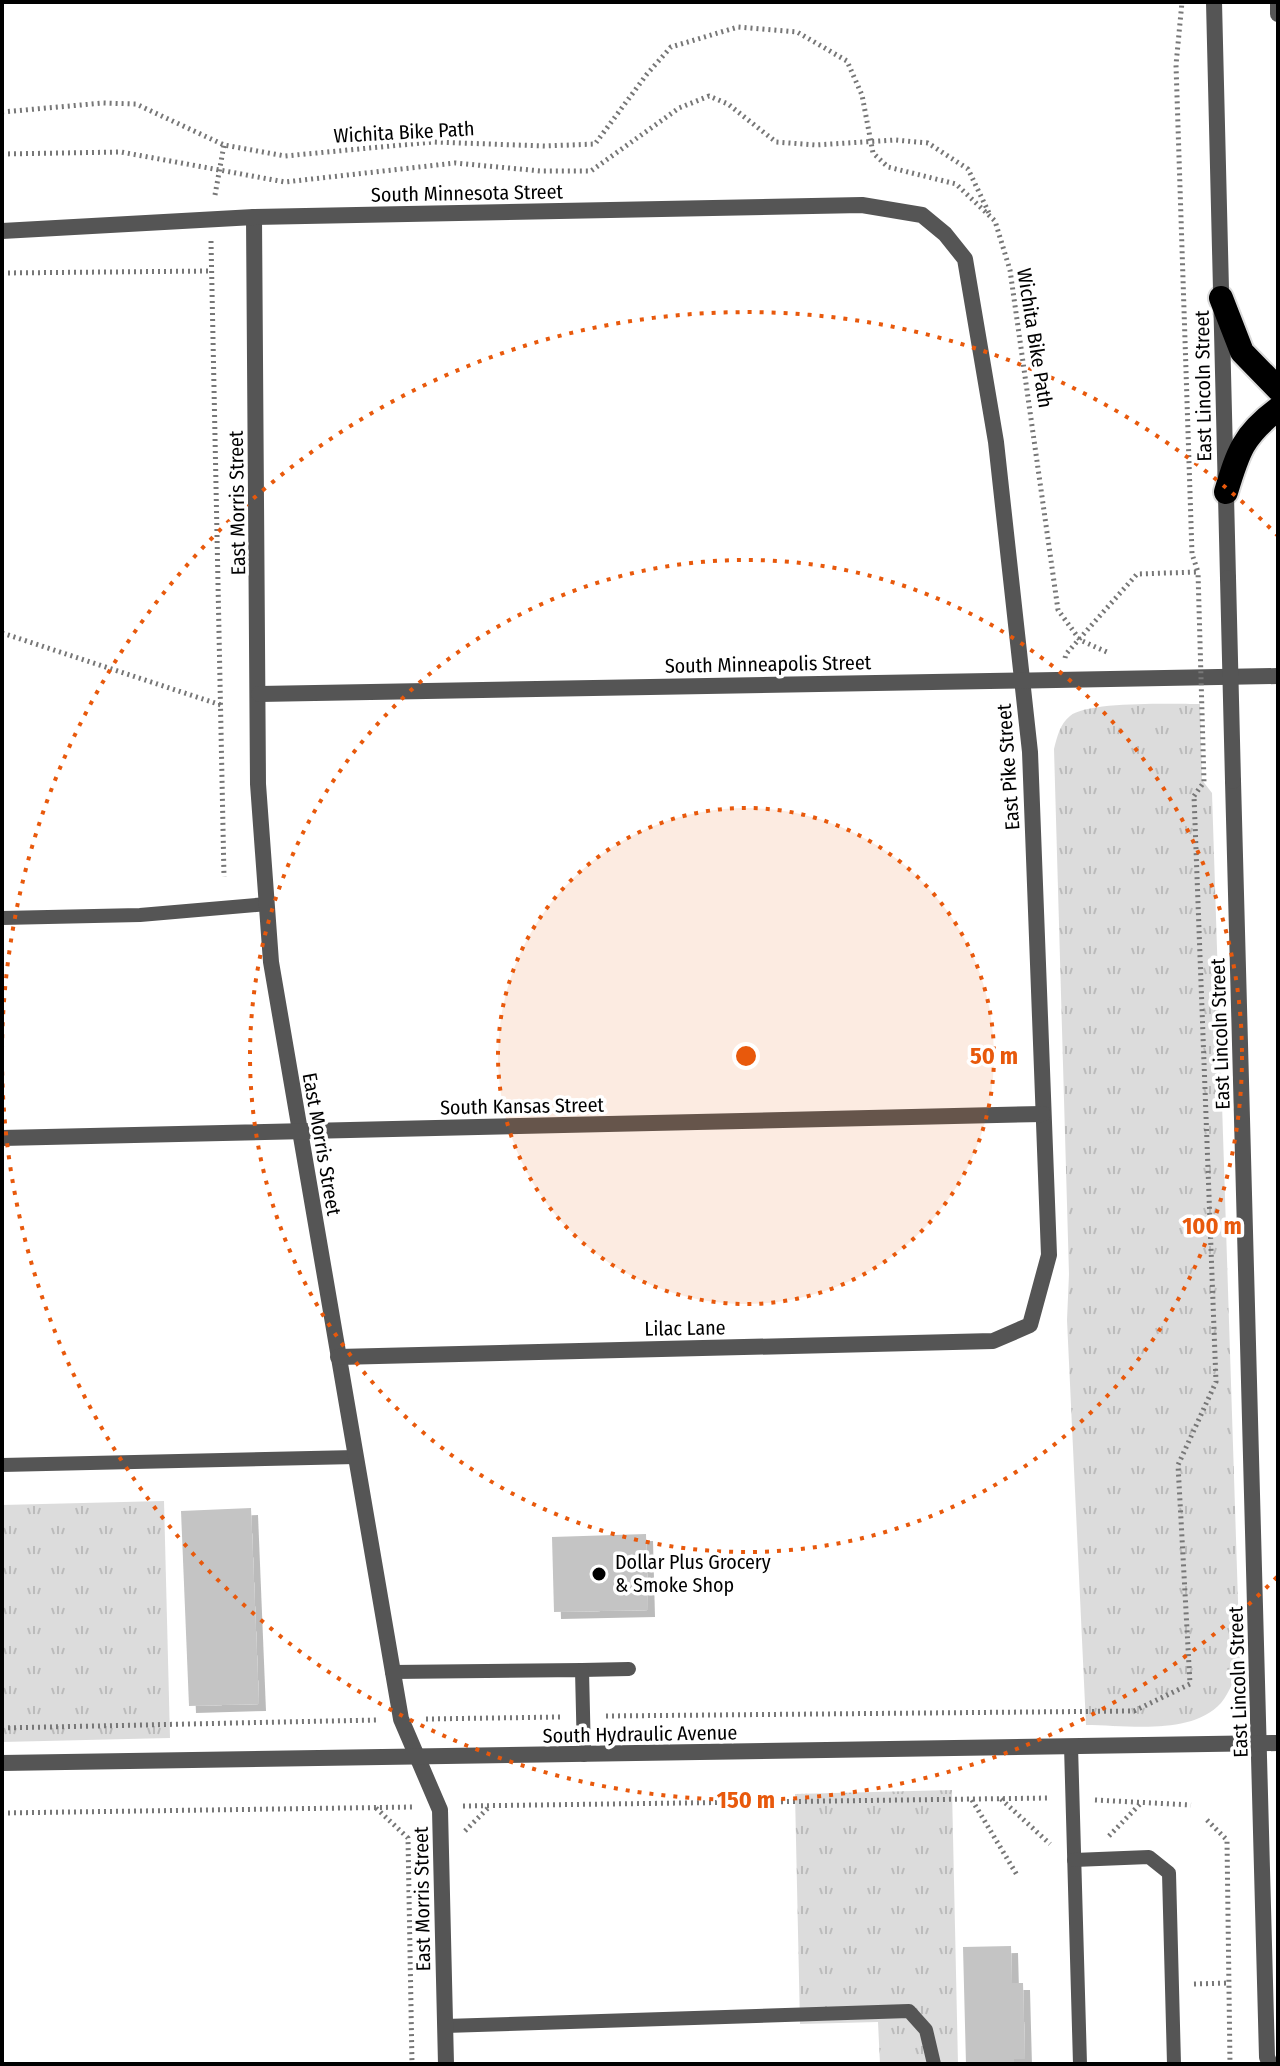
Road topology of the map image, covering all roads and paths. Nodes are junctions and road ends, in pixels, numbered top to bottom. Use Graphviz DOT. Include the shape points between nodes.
graph roads {
  1 [pos="1182,4"];
  2 [pos="1278,4"];
  3 [pos="1214,7"];
  4 [pos="1278,14"];
  5 [pos="2,112"];
  6 [pos="871,141"];
  7 [pos="224,145"];
  8 [pos="2,154"];
  9 [pos="220,170"];
  10 [pos="254,217"];
  11 [pos="991,218"];
  12 [pos="211,220"];
  13 [pos="931,221"];
  14 [pos="2,231"];
  15 [pos="211,271"];
  16 [pos="2,273"];
  17 [pos="1221,298"];
  18 [pos="1278,389"];
  19 [pos="1278,409"];
  20 [pos="1226,492"];
  21 [pos="1198,572"];
  22 [pos="2,633"];
  23 [pos="1080,640"];
  24 [pos="1205,650"];
  25 [pos="1191,651"];
  26 [pos="1121,652"];
  27 [pos="1278,676"];
  28 [pos="1022,679"];
  29 [pos="1065,679"];
  30 [pos="259,694"];
  31 [pos="221,705"];
  32 [pos="224,877"];
  33 [pos="267,904"];
  34 [pos="2,918"];
  35 [pos="1043,1114"];
  36 [pos="300,1131"];
  37 [pos="2,1138"];
  38 [pos="1030,1325"];
  39 [pos="338,1357"];
  40 [pos="356,1457"];
  41 [pos="2,1465"];
  42 [pos="629,1669"];
  43 [pos="582,1670"];
  44 [pos="392,1672"];
  45 [pos="1190,1684"];
  46 [pos="1260,1743"];
  47 [pos="1278,1743"];
  48 [pos="1071,1746"];
  49 [pos="584,1755"];
  50 [pos="417,1758"];
  51 [pos="2,1763"];
  52 [pos="1001,1798"];
  53 [pos="971,1799"];
  54 [pos="1072,1799"];
  55 [pos="1142,1802"];
  56 [pos="1191,1805"];
  57 [pos="438,1807"];
  58 [pos="375,1808"];
  59 [pos="2,1813"];
  60 [pos="1207,1820"];
  61 [pos="1109,1837"];
  62 [pos="1052,1846"];
  63 [pos="1074,1860"];
  64 [pos="1017,1875"];
  65 [pos="1229,1983"];
  66 [pos="1190,1984"];
  67 [pos="445,2026"];
  68 [pos="412,2064"];
  69 [pos="446,2064"];
  70 [pos="934,2064"];
  71 [pos="1080,2064"];
  72 [pos="1174,2064"];
  73 [pos="1230,2064"];
  74 [pos="1270,2064"];
  1 -- 21 [label="path" via="1177,81 1192,554"];
  2 -- 4 [label="street"];
  3 -- 17 [label="street, East Lincoln Street"];
  5 -- 7 [label="path, Wichita Bike Path" via="136,104"];
  6 -- 7 [label="path, Wichita Bike Path" via="862,95 847,61 797,32 738,27 671,47 595,144 433,142 285,156"];
  6 -- 9 [label="path" via="776,142 728,104 709,96 679,108 591,171 455,163 285,182"];
  6 -- 11 [label="path, Wichita Bike Path" via="873,153 888,167 956,184"];
  6 -- 11 [label="path" via="928,143 968,169"];
  7 -- 9 [label="path"];
  8 -- 9 [label="path" via="121,152"];
  9 -- 12 [label="path"];
  10 -- 12 [label="street, South Minnesota Street"];
  10 -- 13 [label="street, South Minnesota Street" via="862,205"];
  10 -- 30 [label="street, East Morris Street"];
  11 -- 23 [label="path, Wichita Bike Path" via="1010,270 1058,610"];
  12 -- 14 [label="street, South Minnesota Street"];
  12 -- 15 [label="path"];
  13 -- 28 [label="street, East Pike Street" via="965,259 996,442"];
  15 -- 16 [label="path"];
  15 -- 31 [label="path"];
  17 -- 18 [label="highway" via="1242,352"];
  17 -- 20 [label="street, East Lincoln Street"];
  19 -- 20 [label="highway" via="1239,448"];
  20 -- 46 [label="street, East Lincoln Street, bridge"];
  21 -- 23 [label="path" via="1137,574"];
  21 -- 45 [label="path, bridge" via="1204,782 1194,796 1216,1382 1178,1465"];
  22 -- 31 [label="path"];
  23 -- 26 [label="path" via="1107,653"];
  23 -- 29 [label="path" via="1066,654"];
  24 -- 25 [label="path"];
  27 -- 29 [label="street, South Minneapolis Street"];
  28 -- 29 [label="street, South Minneapolis Street"];
  28 -- 30 [label="street, South Minneapolis Street"];
  28 -- 35 [label="street, East Pike Street" via="1030,752"];
  30 -- 33 [label="street, East Morris Street" via="258,784"];
  31 -- 32 [label="path"];
  33 -- 34 [label="lane" via="140,915"];
  33 -- 36 [label="street, East Morris Street" via="271,962"];
  35 -- 36 [label="street, South Kansas Street"];
  35 -- 38 [label="street, East Pike Street" via="1049,1255"];
  36 -- 37 [label="street, South Kansas Street"];
  36 -- 39 [label="street, East Morris Street"];
  38 -- 39 [label="street, Lilac Lane" via="993,1341"];
  39 -- 40 [label="street, East Morris Street"];
  40 -- 41 [label="lane"];
  40 -- 44 [label="street, East Morris Street"];
  42 -- 43 [label="lane"];
  43 -- 44 [label="lane"];
  43 -- 49 [label="lane"];
  44 -- 50 [label="street, East Morris Street" via="401,1719"];
  46 -- 47 [label="street, South Hydraulic Avenue"];
  46 -- 48 [label="street, South Hydraulic Avenue"];
  46 -- 74 [label="street, East Lincoln Street"];
  48 -- 49 [label="street, South Hydraulic Avenue"];
  48 -- 54 [label="lane"];
  49 -- 50 [label="street, South Hydraulic Avenue"];
  50 -- 51 [label="street, South Hydraulic Avenue"];
  50 -- 57 [label="street, East Morris Street"];
  52 -- 53 [label="path"];
  52 -- 54 [label="path"];
  52 -- 62 [label="path"];
  53 -- 57 [label="path"];
  53 -- 64 [label="path"];
  54 -- 55 [label="path"];
  54 -- 63 [label="lane"];
  55 -- 56 [label="path"];
  55 -- 61 [label="path"];
  57 -- 58 [label="path"];
  57 -- 67 [label="street, East Morris Street"];
  58 -- 59 [label="path"];
  58 -- 68 [label="path" via="408,1838"];
  60 -- 65 [label="path" via="1227,1840"];
  63 -- 71 [label="lane"];
  63 -- 72 [label="lane" via="1149,1857 1169,1873"];
  65 -- 66 [label="path"];
  65 -- 73 [label="path"];
  67 -- 69 [label="street, East Morris Street"];
  67 -- 70 [label="lane" via="909,2011 926,2030"];
}
